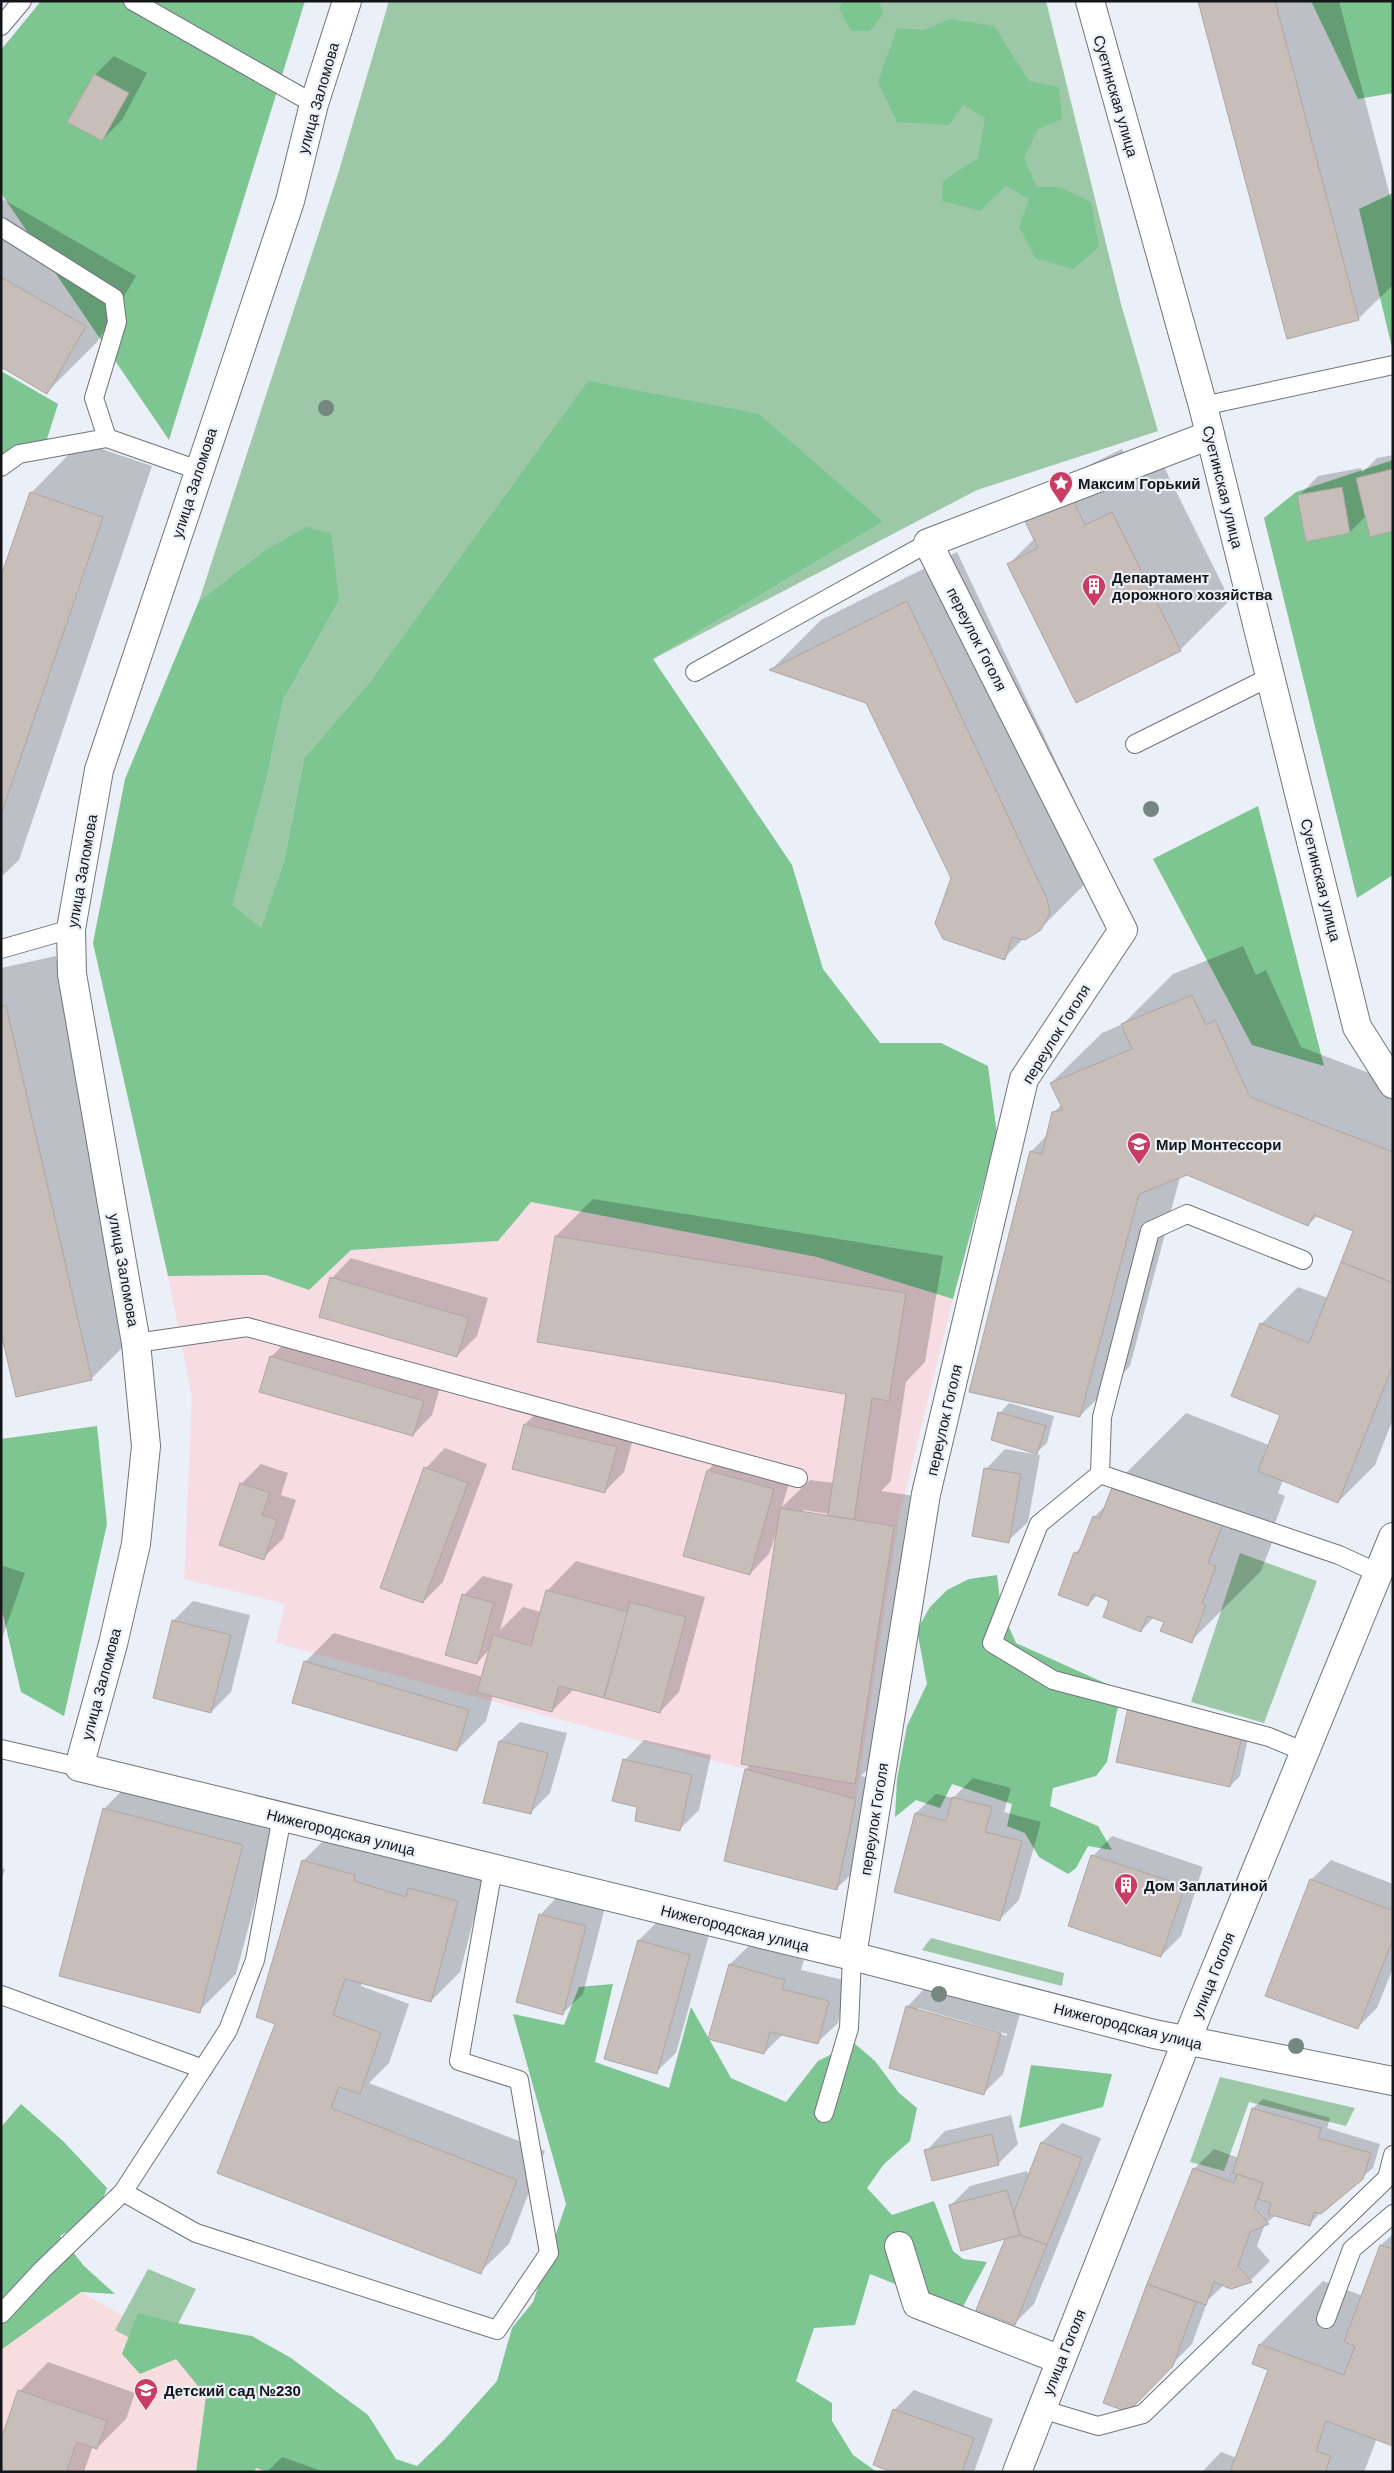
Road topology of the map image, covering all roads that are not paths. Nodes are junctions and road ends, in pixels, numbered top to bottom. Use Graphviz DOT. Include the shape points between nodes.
graph roads {
  1 [pos="22,1"];
  2 [pos="133,1"];
  3 [pos="1090,1"];
  4 [pos="340,5"];
  5 [pos="1,26"];
  6 [pos="314,104"];
  7 [pos="1,227"];
  8 [pos="1393,365"];
  9 [pos="1203,406"];
  10 [pos="1210,435"];
  11 [pos="106,438"];
  12 [pos="1,467"];
  13 [pos="198,470"];
  14 [pos="928,543"];
  15 [pos="695,672"];
  16 [pos="1270,677"];
  17 [pos="1135,744"];
  18 [pos="71,929"];
  19 [pos="1,949"];
  20 [pos="1393,1084"];
  21 [pos="1302,1260"];
  22 [pos="136,1343"];
  23 [pos="1100,1474"];
  24 [pos="798,1478"];
  25 [pos="1393,1537"];
  26 [pos="1378,1573"];
  27 [pos="1,1749"];
  28 [pos="1305,1752"];
  29 [pos="78,1767"];
  30 [pos="282,1818"];
  31 [pos="493,1869"];
  32 [pos="852,1956"];
  33 [pos="1,1995"];
  34 [pos="1187,2041"];
  35 [pos="203,2069"];
  36 [pos="1393,2081"];
  37 [pos="824,2113"];
  38 [pos="1393,2155"];
  39 [pos="123,2192"];
  40 [pos="1393,2214"];
  41 [pos="899,2246"];
  42 [pos="1,2314"];
  43 [pos="1326,2319"];
  44 [pos="1061,2360"];
  45 [pos="1041,2409"];
  46 [pos="1017,2472"];
  1 -- 5 [label="lane"];
  2 -- 6 [label="lane"];
  3 -- 9 [label="street, Суетинская улица"];
  4 -- 6 [label="street, улица Заломова"];
  6 -- 13 [label="street, улица Заломова" via="290,201"];
  7 -- 11 [label="lane" via="114,298 117,322 94,398"];
  8 -- 9 [label="lane"];
  9 -- 10 [label="street, Суетинская улица"];
  10 -- 14 [label="street"];
  10 -- 16 [label="street, Суетинская улица"];
  11 -- 12 [label="lane" via="19,454"];
  11 -- 13 [label="lane"];
  13 -- 18 [label="street, улица Заломова" via="99,770"];
  14 -- 15 [label="lane"];
  14 -- 32 [label="street, переулок Гоголя" via="1123,930 1024,1079 926,1494"];
  16 -- 17 [label="lane"];
  16 -- 20 [label="street, Суетинская улица" via="1357,1027"];
  18 -- 19 [label="lane"];
  18 -- 22 [label="street, улица Заломова" via="72,974"];
  21 -- 23 [label="lane" via="1187,1214 1150,1231 1102,1417"];
  22 -- 24 [label="lane" via="247,1327"];
  22 -- 29 [label="street, улица Заломова" via="146,1446 136,1544 113,1644"];
  23 -- 26 [label="lane" via="1339,1555"];
  23 -- 28 [label="lane" via="1039,1524 992,1643 1053,1680 1269,1736"];
  25 -- 26 [label="street, улица Гоголя"];
  26 -- 28 [label="street, улица Гоголя"];
  27 -- 29 [label="lane"];
  28 -- 34 [label="street, улица Гоголя"];
  29 -- 30 [label="street, Нижегородская улица"];
  30 -- 31 [label="street, Нижегородская улица"];
  30 -- 35 [label="lane" via="255,1960 228,2030"];
  31 -- 32 [label="street, Нижегородская улица"];
  31 -- 39 [label="lane" via="459,2061 519,2080 549,2253 497,2330 196,2233"];
  32 -- 34 [label="street, Нижегородская улица"];
  32 -- 37 [label="lane" via="849,2028"];
  33 -- 35 [label="lane"];
  34 -- 36 [label="street, Нижегородская улица"];
  34 -- 44 [label="street, улица Гоголя"];
  35 -- 39 [label="lane"];
  38 -- 45 [label="lane" via="1387,2178 1143,2414 1098,2426"];
  39 -- 42 [label="lane"];
  40 -- 43 [label="lane" via="1352,2249"];
  41 -- 44 [label="street" via="916,2304"];
  44 -- 45 [label="street, улица Гоголя"];
  45 -- 46 [label="street, улица Гоголя"];
}
